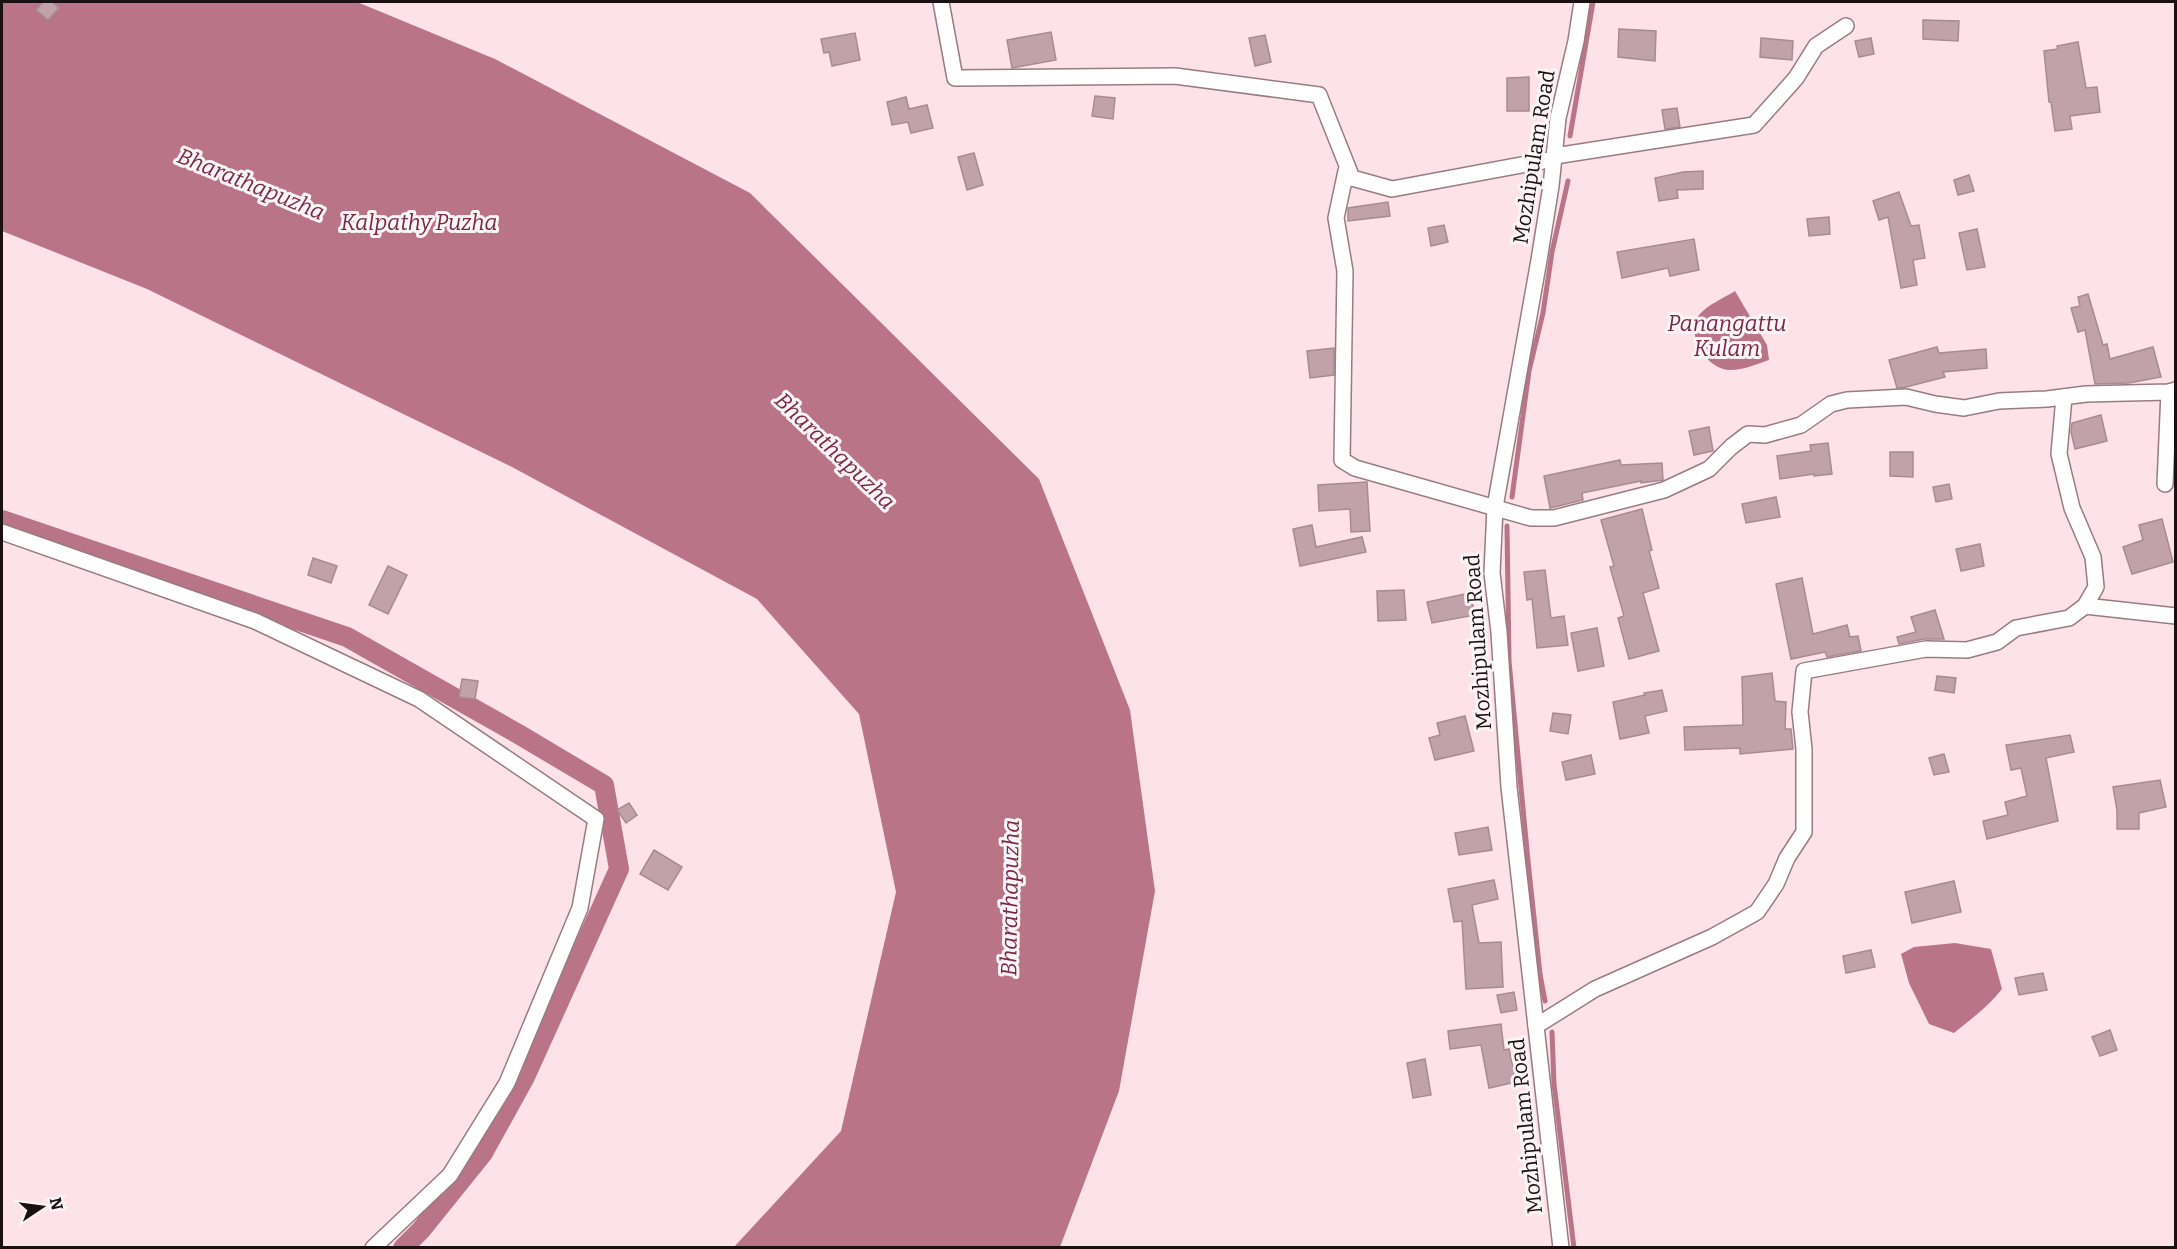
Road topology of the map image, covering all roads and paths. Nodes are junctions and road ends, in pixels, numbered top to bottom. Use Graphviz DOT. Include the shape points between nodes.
graph roads {
  1 [pos="941,2"];
  2 [pos="1582,2"];
  3 [pos="1846,26"];
  4 [pos="1554,159"];
  5 [pos="1352,178"];
  6 [pos="2172,391"];
  7 [pos="2064,397"];
  8 [pos="2164,484"];
  9 [pos="1495,507"];
  10 [pos="2,532"];
  11 [pos="2085,606"];
  12 [pos="2175,616"];
  13 [pos="1536,1026"];
  14 [pos="373,1248"];
  15 [pos="1561,1248"];
  1 -- 5 [label="street" via="955,78 1175,76 1319,95"];
  2 -- 4 [label="street, Mozhipulam Road" via="1558,118"];
  3 -- 4 [label="street" via="1816,46 1796,78 1754,125"];
  4 -- 5 [label="street" via="1392,189"];
  4 -- 9 [label="street, Mozhipulam Road"];
  5 -- 9 [label="street" via="1346,171 1336,218 1345,271 1342,460 1355,468"];
  6 -- 7 [label="street"];
  6 -- 8 [label="street"];
  7 -- 9 [label="street" via="1999,401 1964,408 1906,397 1847,400 1831,404 1801,425 1765,435 1748,434 1709,469 1664,490 1554,518 1531,518"];
  7 -- 11 [label="street" via="2060,454 2072,508 2093,557 2097,587"];
  9 -- 13 [label="street, Mozhipulam Road" via="1492,573 1509,787"];
  10 -- 14 [label="street" via="255,621 409,694 596,819 580,908 507,1083 450,1175"];
  11 -- 12 [label="street"];
  11 -- 13 [label="street" via="2068,618 2016,628 1997,642 1967,650 1926,649 1804,671 1800,712 1804,832 1758,912 1595,989"];
  13 -- 15 [label="street, Mozhipulam Road"];
}
